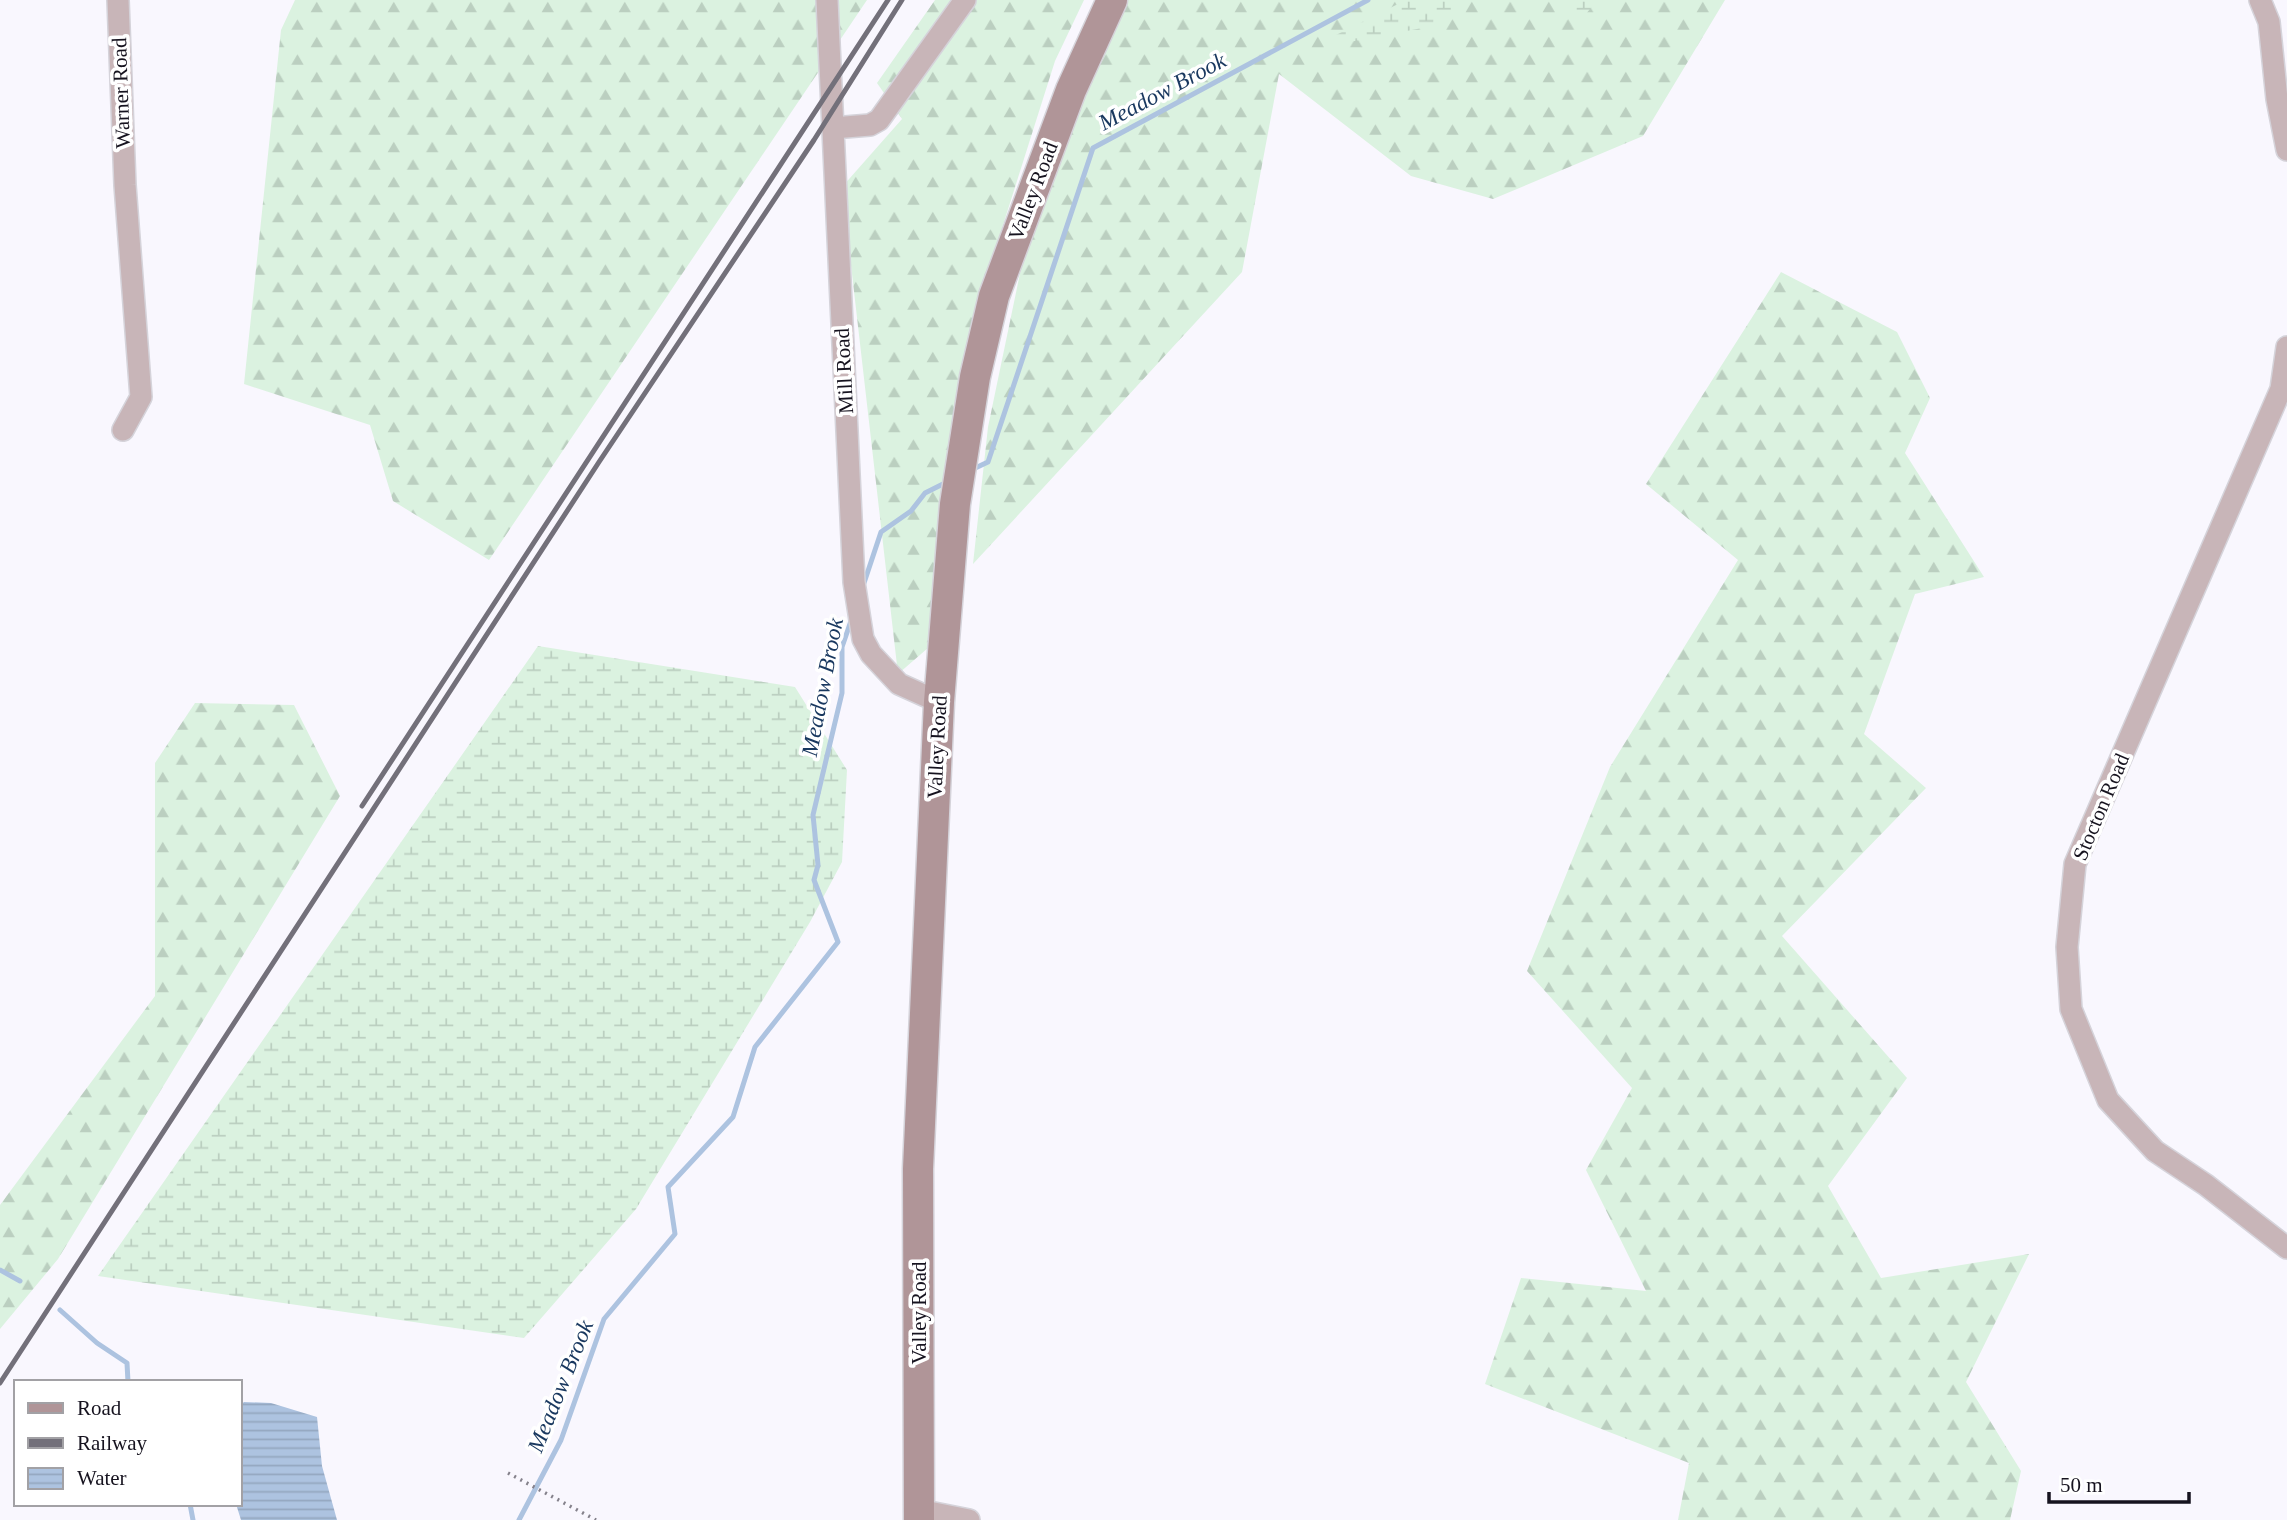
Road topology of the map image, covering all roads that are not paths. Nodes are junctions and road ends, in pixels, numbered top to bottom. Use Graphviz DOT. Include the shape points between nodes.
graph roads {
  1 [pos="118,0"];
  2 [pos="827,0"];
  3 [pos="965,0"];
  4 [pos="1112,0"];
  5 [pos="2260,0"];
  6 [pos="833,128"];
  7 [pos="2287,150"];
  8 [pos="2287,346"];
  9 [pos="123,430"];
  10 [pos="939,702"];
  11 [pos="2287,1248"];
  12 [pos="919,1515"];
  13 [pos="968,1520"];
  1 -- 9 [label="street, Warner Road" via="125,185 141,397"];
  2 -- 6 [label="street, Mill Road"];
  3 -- 6 [label="street" via="879,120"];
  4 -- 10 [label="main road, Valley Road" via="1071,90 994,296 975,377 955,504"];
  5 -- 7 [label="street" via="2269,22"];
  6 -- 10 [label="street, Mill Road" via="854,582 863,639 899,684"];
  8 -- 11 [label="street, Stocton Road" via="2281,389 2075,864 2067,947 2071,1009 2108,1100 2155,1151"];
  10 -- 12 [label="main road, Valley Road" via="918,1169"];
  12 -- 13 [label="street"];
}
